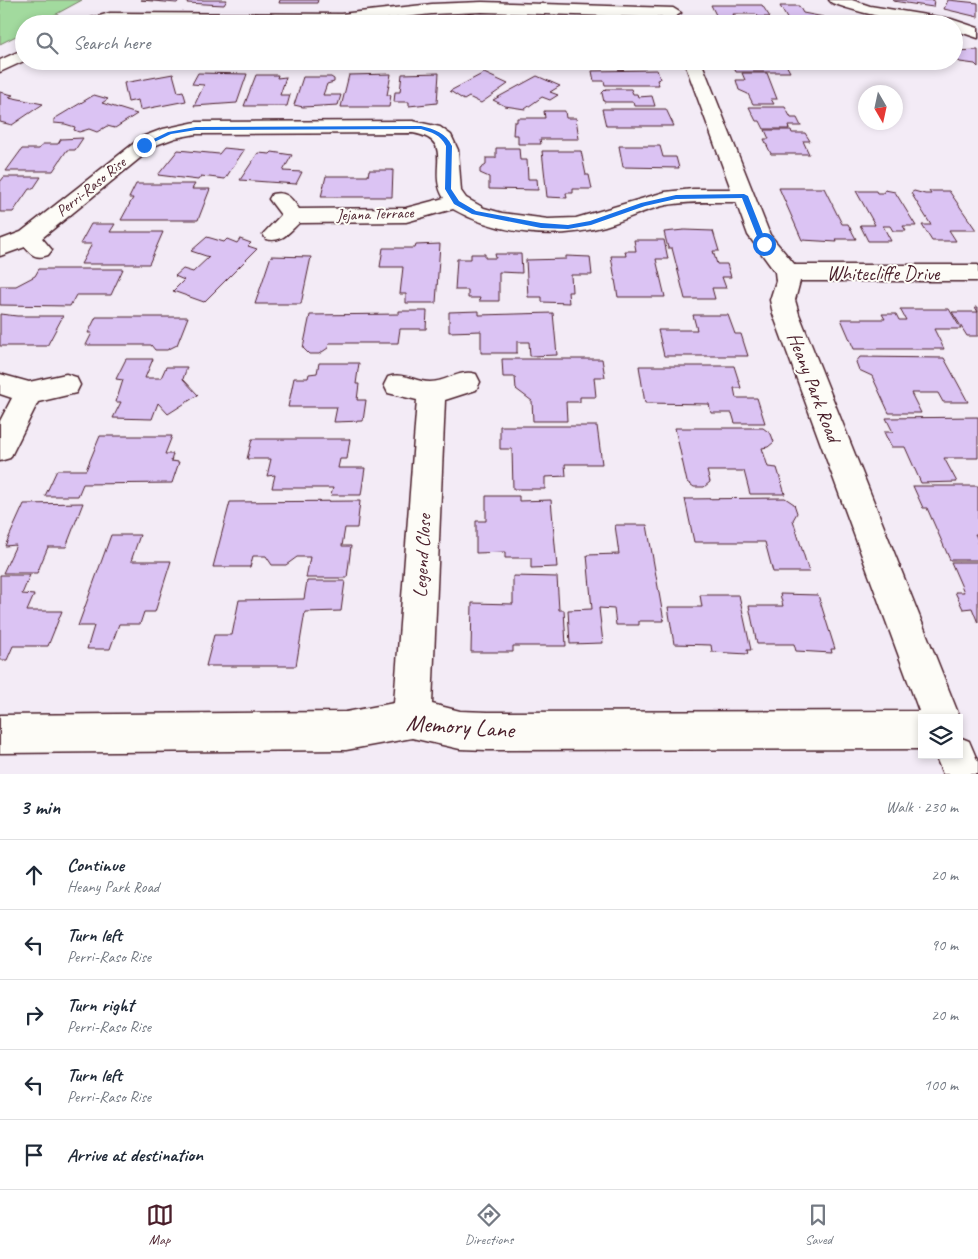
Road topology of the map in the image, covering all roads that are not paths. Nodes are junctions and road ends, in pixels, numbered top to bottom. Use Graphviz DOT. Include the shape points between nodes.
graph roads {
  1 [pos="254,0"];
  2 [pos="837,0"];
  3 [pos="673,12"];
  4 [pos="247,15"];
  5 [pos="385,15"];
  6 [pos="902,15"];
  7 [pos="963,28"];
  8 [pos="978,33"];
  9 [pos="15,59"];
  10 [pos="0,67"];
  11 [pos="695,70"];
  12 [pos="744,196"];
  13 [pos="456,202"];
  14 [pos="274,234"];
  15 [pos="0,248"];
  16 [pos="788,273"];
  17 [pos="978,273"];
  18 [pos="466,382"];
  19 [pos="0,384"];
  20 [pos="398,384"];
  21 [pos="66,385"];
  22 [pos="431,393"];
  23 [pos="29,394"];
  24 [pos="0,449"];
  25 [pos="939,714"];
  26 [pos="412,720"];
  27 [pos="918,730"];
  28 [pos="0,734"];
  29 [pos="956,759"];
  30 [pos="962,774"];
  1 -- 4 [label="street"];
  2 -- 6 [label="street"];
  3 -- 5 [label="street" via="473,7"];
  7 -- 8 [label="street"];
  9 -- 10 [label="street"];
  11 -- 12 [label="street"];
  12 -- 13 [label="street" via="676,197 591,222 561,227 484,216"];
  12 -- 16 [label="street" via="764,244"];
  13 -- 14 [label="street, Jejana Terrace" via="406,215 287,207"];
  13 -- 15 [label="street, Perri-Raso Rise" via="447,182 449,146 443,136 429,129 196,128 149,141 35,244"];
  16 -- 17 [label="street, Whitecliffe Drive"];
  16 -- 25 [label="street, Heany Park Road" via="783,295 786,314"];
  18 -- 22 [label="street"];
  19 -- 23 [label="street"];
  20 -- 22 [label="street"];
  21 -- 23 [label="street"];
  22 -- 26 [label="street, Legend Close"];
  23 -- 24 [label="street"];
  26 -- 27 [label="street, Memory Lane" via="460,730 487,731"];
  26 -- 28 [label="street, Memory Lane" via="346,731"];
  29 -- 30 [label="street"];
}
